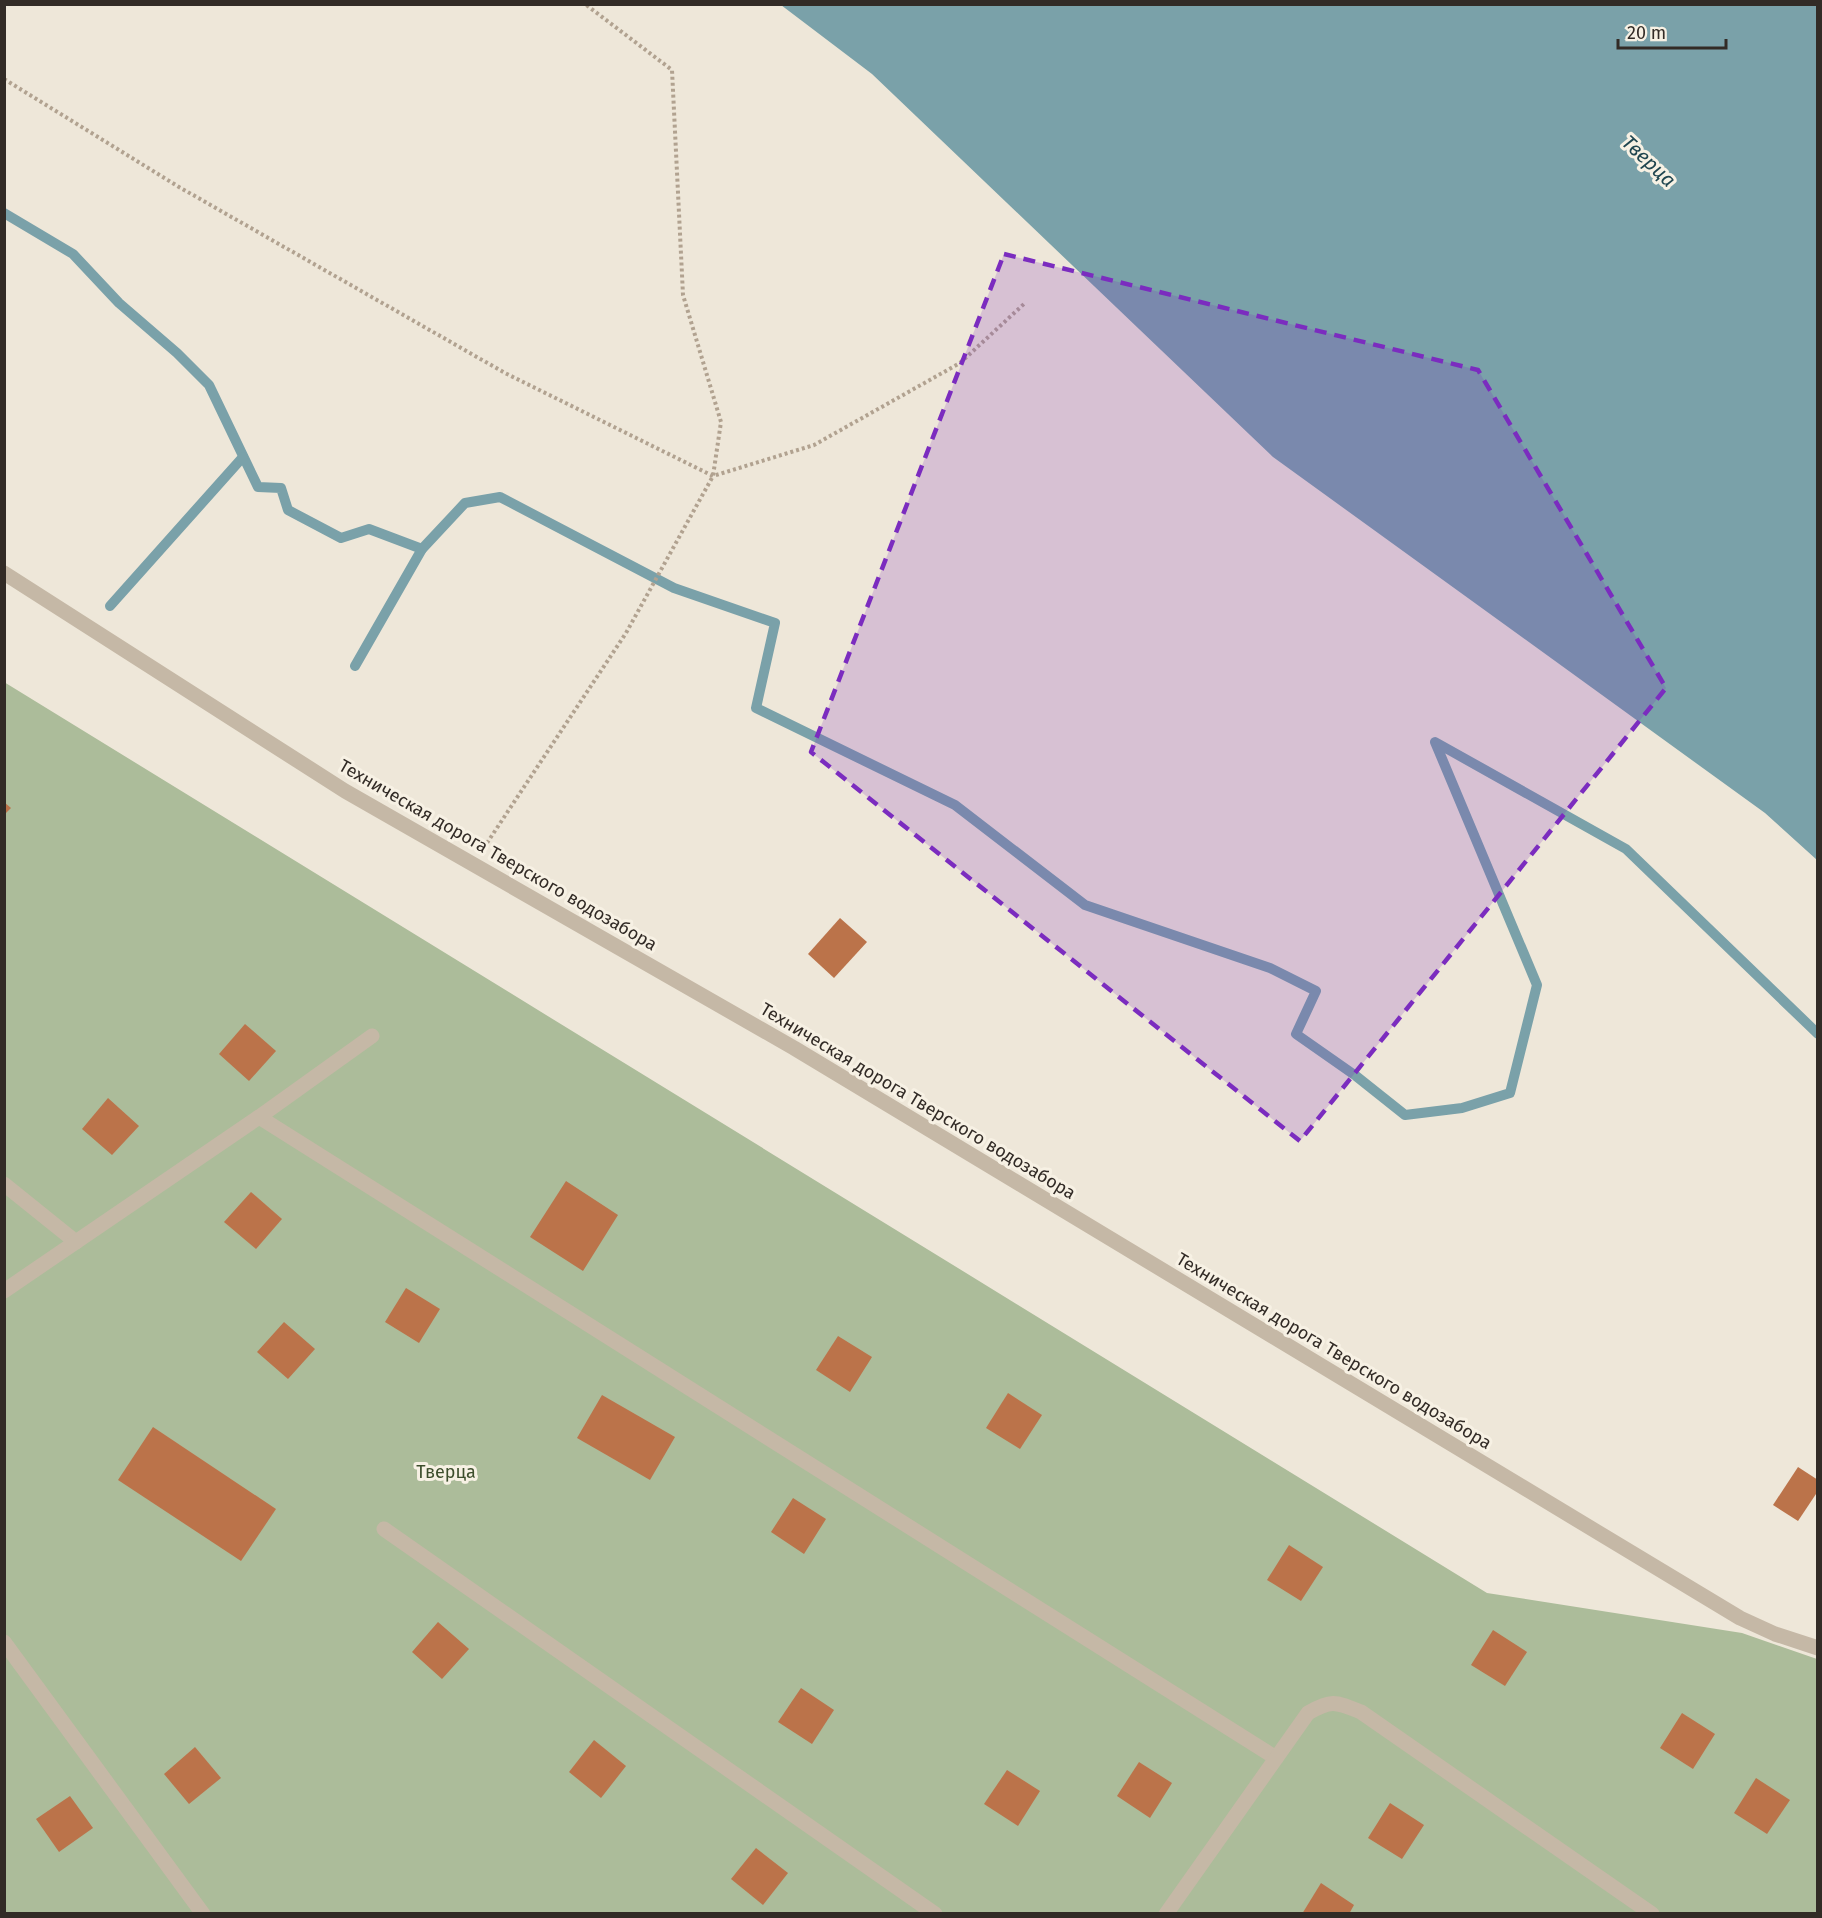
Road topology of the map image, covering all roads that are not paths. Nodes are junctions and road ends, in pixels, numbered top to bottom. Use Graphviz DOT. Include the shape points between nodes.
graph roads {
  1 [pos="4,573"];
  2 [pos="372,1036"];
  3 [pos="259,1117"];
  4 [pos="4,1184"];
  5 [pos="76,1242"];
  6 [pos="4,1291"];
  7 [pos="384,1529"];
  8 [pos="4,1642"];
  9 [pos="1818,1648"];
  10 [pos="1276,1758"];
  11 [pos="203,1914"];
  12 [pos="935,1914"];
  13 [pos="1166,1914"];
  14 [pos="1652,1914"];
  1 -- 9 [label="lane, Техническая дорога Тверского водозабора" via="345,791 794,1048 1740,1618"];
  2 -- 3 [label="lane"];
  3 -- 5 [label="lane"];
  3 -- 10 [label="lane"];
  4 -- 5 [label="lane"];
  5 -- 6 [label="lane"];
  7 -- 12 [label="lane"];
  8 -- 11 [label="lane"];
  10 -- 13 [label="lane"];
  10 -- 14 [label="lane" via="1308,1713 1337,1702 1360,1712"];
}
